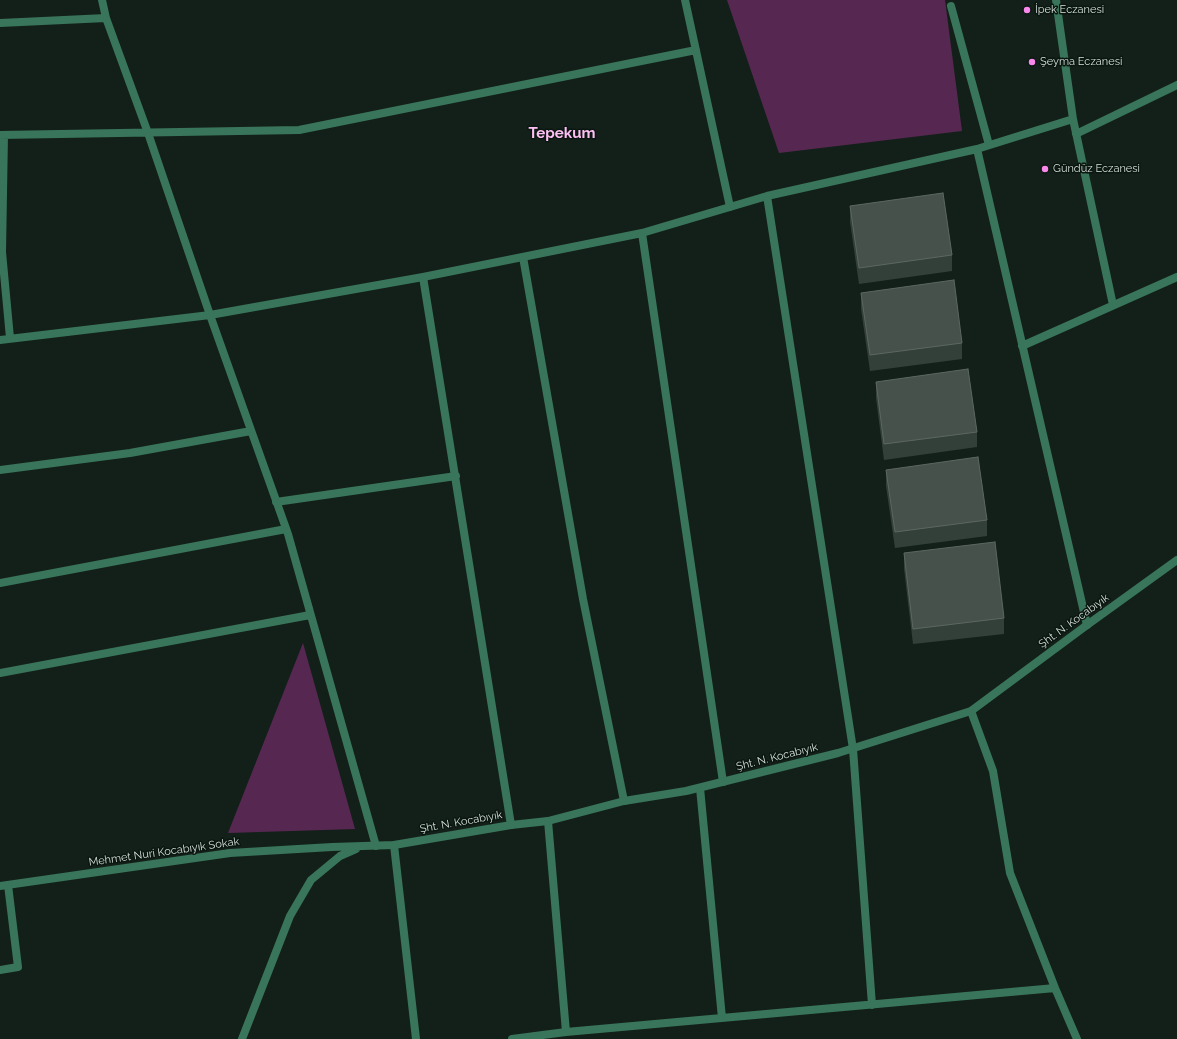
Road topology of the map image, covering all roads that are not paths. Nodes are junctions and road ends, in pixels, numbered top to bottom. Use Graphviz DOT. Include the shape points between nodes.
graph roads {
  1 [pos="102,0"];
  2 [pos="685,0"];
  3 [pos="1056,0"];
  4 [pos="951,6"];
  5 [pos="106,18"];
  6 [pos="0,23"];
  7 [pos="696,50"];
  8 [pos="1177,85"];
  9 [pos="1073,119"];
  10 [pos="148,133"];
  11 [pos="1076,134"];
  12 [pos="2,135"];
  13 [pos="989,145"];
  14 [pos="977,149"];
  15 [pos="767,196"];
  16 [pos="730,207"];
  17 [pos="642,233"];
  18 [pos="523,257"];
  19 [pos="423,277"];
  20 [pos="1177,277"];
  21 [pos="1112,305"];
  22 [pos="210,315"];
  23 [pos="10,338"];
  24 [pos="0,340"];
  25 [pos="1022,346"];
  26 [pos="251,431"];
  27 [pos="0,470"];
  28 [pos="456,476"];
  29 [pos="276,502"];
  30 [pos="286,529"];
  31 [pos="1177,560"];
  32 [pos="0,583"];
  33 [pos="310,615"];
  34 [pos="1087,625"];
  35 [pos="0,674"];
  36 [pos="971,711"];
  37 [pos="853,749"];
  38 [pos="724,782"];
  39 [pos="700,788"];
  40 [pos="624,801"];
  41 [pos="548,821"];
  42 [pos="511,824"];
  43 [pos="394,845"];
  44 [pos="376,846"];
  45 [pos="332,847"];
  46 [pos="4,886"];
  47 [pos="0,970"];
  48 [pos="1055,988"];
  49 [pos="872,1004"];
  50 [pos="722,1018"];
  51 [pos="566,1032"];
  52 [pos="242,1039"];
  53 [pos="416,1039"];
  54 [pos="512,1039"];
  55 [pos="1077,1039"];
  1 -- 5 [label="street"];
  2 -- 7 [label="street"];
  3 -- 9 [label="street"];
  4 -- 13 [label="street"];
  5 -- 6 [label="street"];
  5 -- 10 [label="street"];
  7 -- 10 [label="street" via="299,130"];
  7 -- 16 [label="street"];
  8 -- 11 [label="street"];
  9 -- 11 [label="street"];
  9 -- 13 [label="street"];
  10 -- 12 [label="street"];
  10 -- 22 [label="street"];
  11 -- 21 [label="street"];
  12 -- 23 [label="street" via="2,252"];
  13 -- 14 [label="street"];
  14 -- 15 [label="street"];
  14 -- 25 [label="street"];
  15 -- 16 [label="street"];
  15 -- 37 [label="street"];
  16 -- 17 [label="street"];
  17 -- 18 [label="street"];
  17 -- 38 [label="street"];
  18 -- 19 [label="street"];
  18 -- 40 [label="street" via="583,600"];
  19 -- 22 [label="street"];
  19 -- 28 [label="street"];
  20 -- 21 [label="street"];
  21 -- 25 [label="street"];
  22 -- 23 [label="street"];
  22 -- 26 [label="street"];
  23 -- 24 [label="street"];
  25 -- 34 [label="street"];
  26 -- 27 [label="street" via="130,453"];
  26 -- 29 [label="street"];
  28 -- 29 [label="street"];
  28 -- 42 [label="street"];
  29 -- 30 [label="street"];
  30 -- 32 [label="street"];
  30 -- 33 [label="street"];
  31 -- 34 [label="street, Şht. N. Kocabıyık"];
  33 -- 35 [label="street"];
  33 -- 44 [label="street"];
  34 -- 36 [label="street, Şht. N. Kocabıyık"];
  36 -- 37 [label="street, Şht. N. Kocabıyık"];
  36 -- 48 [label="street" via="993,771 1010,873"];
  37 -- 38 [label="street, Şht. N. Kocabıyık"];
  37 -- 49 [label="street"];
  38 -- 39 [label="street, Şht. N. Kocabıyık"];
  39 -- 40 [label="street, Şht. N. Kocabıyık"];
  39 -- 50 [label="street"];
  40 -- 41 [label="street, Şht. N. Kocabıyık"];
  41 -- 42 [label="street, Şht. N. Kocabıyık"];
  41 -- 51 [label="street"];
  42 -- 43 [label="street, Şht. N. Kocabıyık"];
  43 -- 44 [label="street, Şht. N. Kocabıyık"];
  43 -- 53 [label="street"];
  44 -- 45 [label="street, Şht. N. Kocabıyık"];
  44 -- 52 [label="street" via="353,849 310,880 290,916"];
  45 -- 46 [label="street, Mehmet Nuri Kocabıyık Sokak" via="230,852"];
  46 -- 47 [label="street" via="18,967"];
  48 -- 49 [label="street"];
  48 -- 55 [label="street"];
  49 -- 50 [label="street"];
  50 -- 51 [label="street"];
  51 -- 54 [label="street"];
}
